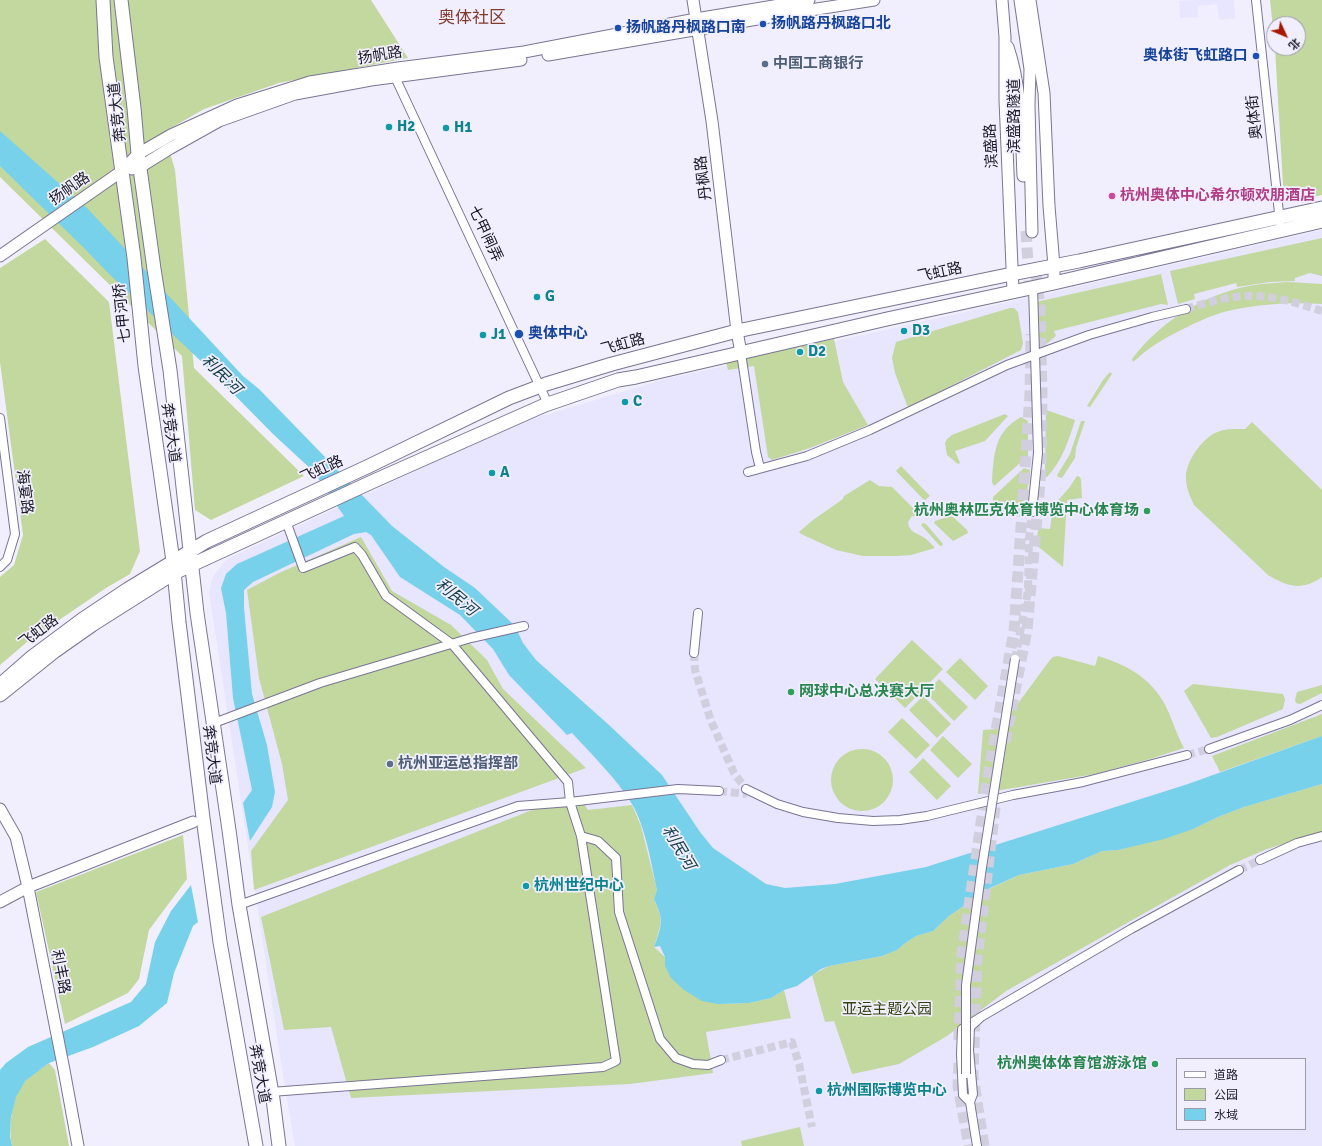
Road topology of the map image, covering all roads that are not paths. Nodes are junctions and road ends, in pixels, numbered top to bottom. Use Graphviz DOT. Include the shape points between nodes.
graph roads {
  1 [pos="103,0"];
  2 [pos="121,0"];
  3 [pos="693,0"];
  4 [pos="809,0"];
  5 [pos="874,0"];
  6 [pos="1002,0"];
  7 [pos="1020,0"];
  8 [pos="1030,0"];
  9 [pos="1256,0"];
  10 [pos="697,25"];
  11 [pos="1005,37"];
  12 [pos="395,77"];
  13 [pos="138,154"];
  14 [pos="140,167"];
  15 [pos="122,171"];
  16 [pos="1322,208"];
  17 [pos="1279,217"];
  18 [pos="1322,221"];
  19 [pos="1281,230"];
  20 [pos="0,256"];
  21 [pos="134,258"];
  22 [pos="1054,266"];
  23 [pos="1012,274"];
  24 [pos="1054,283"];
  25 [pos="1033,287"];
  26 [pos="1013,291"];
  27 [pos="1186,309"];
  28 [pos="737,331"];
  29 [pos="741,352"];
  30 [pos="1035,355"];
  31 [pos="145,366"];
  32 [pos="540,386"];
  33 [pos="548,404"];
  34 [pos="0,418"];
  35 [pos="760,468"];
  36 [pos="748,472"];
  37 [pos="1032,512"];
  38 [pos="288,527"];
  39 [pos="189,551"];
  40 [pos="191,565"];
  41 [pos="0,567"];
  42 [pos="174,567"];
  43 [pos="698,613"];
  44 [pos="524,626"];
  45 [pos="452,644"];
  46 [pos="694,653"];
  47 [pos="1015,659"];
  48 [pos="0,685"];
  49 [pos="0,696"];
  50 [pos="1322,705"];
  51 [pos="214,724"];
  52 [pos="1209,749"];
  53 [pos="1188,755"];
  54 [pos="719,791"];
  55 [pos="749,792"];
  56 [pos="570,802"];
  57 [pos="0,809"];
  58 [pos="193,822"];
  59 [pos="581,836"];
  60 [pos="1322,836"];
  61 [pos="1260,860"];
  62 [pos="1239,870"];
  63 [pos="28,887"];
  64 [pos="0,902"];
  65 [pos="238,905"];
  66 [pos="721,1060"];
  67 [pos="966,1074"];
  68 [pos="271,1092"];
  69 [pos="78,1146"];
  70 [pos="256,1146"];
  71 [pos="279,1146"];
  72 [pos="977,1146"];
  1 -- 15 [label="main road, 奔竞大道" via="106,57"];
  2 -- 13 [label="main road, 奔竞大道"];
  3 -- 10 [label="main road, 丹枫路"];
  4 -- 10 [label="main road, 扬帆路"];
  5 -- 10 [label="main road"];
  6 -- 11 [label="main road, 滨盛路"];
  7 -- 11 [label="main road, 滨盛路隧道" via="1030,69 1029,232 1019,96 1015,66"];
  8 -- 22 [label="main road" via="1044,93"];
  9 -- 17 [label="street, 奥体街"];
  10 -- 12 [label="main road" via="506,62"];
  10 -- 13 [label="main road, 扬帆路" via="310,82 237,105 171,135"];
  10 -- 28 [label="main road, 丹枫路" via="712,121"];
  11 -- 23 [label="main road, 滨盛路"];
  12 -- 14 [label="main road" via="296,94 219,121"];
  12 -- 32 [label="street, 七甲闸弄"];
  13 -- 14 [label="main road, 奔竞大道"];
  13 -- 15 [label="main road, 扬帆路"];
  14 -- 15 [label="main road"];
  14 -- 39 [label="main road, 奔竞大道" via="170,370"];
  15 -- 20 [label="main road, 扬帆路"];
  15 -- 21 [label="main road, 奔竞大道"];
  16 -- 17 [label="main road, 飞虹路"];
  17 -- 19 [label="street, 奥体街"];
  17 -- 22 [label="main road, 飞虹路"];
  18 -- 19 [label="main road, 飞虹路"];
  19 -- 24 [label="main road, 飞虹路"];
  21 -- 31 [label="main road, 七甲河桥"];
  22 -- 23 [label="main road, 飞虹路"];
  22 -- 24 [label="main road"];
  23 -- 26 [label="main road, 滨盛路"];
  23 -- 28 [label="main road, 飞虹路"];
  24 -- 25 [label="main road, 飞虹路"];
  25 -- 26 [label="main road, 飞虹路"];
  25 -- 30 [label="street"];
  26 -- 29 [label="main road, 飞虹路"];
  27 -- 30 [label="street" via="1089,335"];
  28 -- 29 [label="main road, 丹枫路"];
  28 -- 32 [label="main road, 飞虹路"];
  29 -- 33 [label="main road, 飞虹路" via="618,380"];
  29 -- 35 [label="street"];
  30 -- 35 [label="street" via="1007,365 874,428 807,456"];
  30 -- 37 [label="street" via="1038,453"];
  31 -- 42 [label="main road, 奔竞大道"];
  32 -- 33 [label="street, 七甲闸弄"];
  32 -- 39 [label="main road, 飞虹路"];
  33 -- 38 [label="main road, 飞虹路" via="329,501"];
  34 -- 41 [label="street, 海宴路" via="15,534 7,560"];
  35 -- 36 [label="street"];
  38 -- 40 [label="main road, 飞虹路"];
  38 -- 45 [label="street" via="303,568 355,547 362,554 386,596"];
  39 -- 40 [label="main road, 奔竞大道"];
  39 -- 42 [label="main road, 飞虹路"];
  40 -- 42 [label="main road, 飞虹路"];
  40 -- 51 [label="main road, 奔竞大道"];
  42 -- 48 [label="main road, 飞虹路" via="128,588 32,657"];
  42 -- 49 [label="main road, 飞虹路" via="55,651"];
  42 -- 70 [label="main road, 奔竞大道" via="186,685 220,942"];
  43 -- 46 [label="street"];
  44 -- 45 [label="street"];
  45 -- 51 [label="street" via="320,683"];
  45 -- 56 [label="street" via="568,782"];
  47 -- 67 [label="street, bridge" via="966,985"];
  50 -- 52 [label="street" via="1290,720"];
  51 -- 65 [label="main road, 奔竞大道"];
  53 -- 55 [label="street" via="1083,782 900,820 873,821 803,812"];
  54 -- 56 [label="street" via="678,790"];
  56 -- 59 [label="street"];
  56 -- 65 [label="street" via="518,806"];
  57 -- 63 [label="main road, 利丰路" via="16,838"];
  58 -- 63 [label="main road"];
  59 -- 66 [label="street" via="598,841 616,858 619,912 660,1039 676,1058 693,1064 708,1064"];
  59 -- 68 [label="street" via="616,1060 603,1067"];
  60 -- 61 [label="street" via="1297,843"];
  62 -- 72 [label="street" via="981,1017 970,1027 973,1094 970,1102"];
  63 -- 64 [label="main road"];
  63 -- 69 [label="main road, 利丰路"];
  65 -- 68 [label="main road, 奔竞大道"];
  68 -- 71 [label="main road, 奔竞大道"];
}
